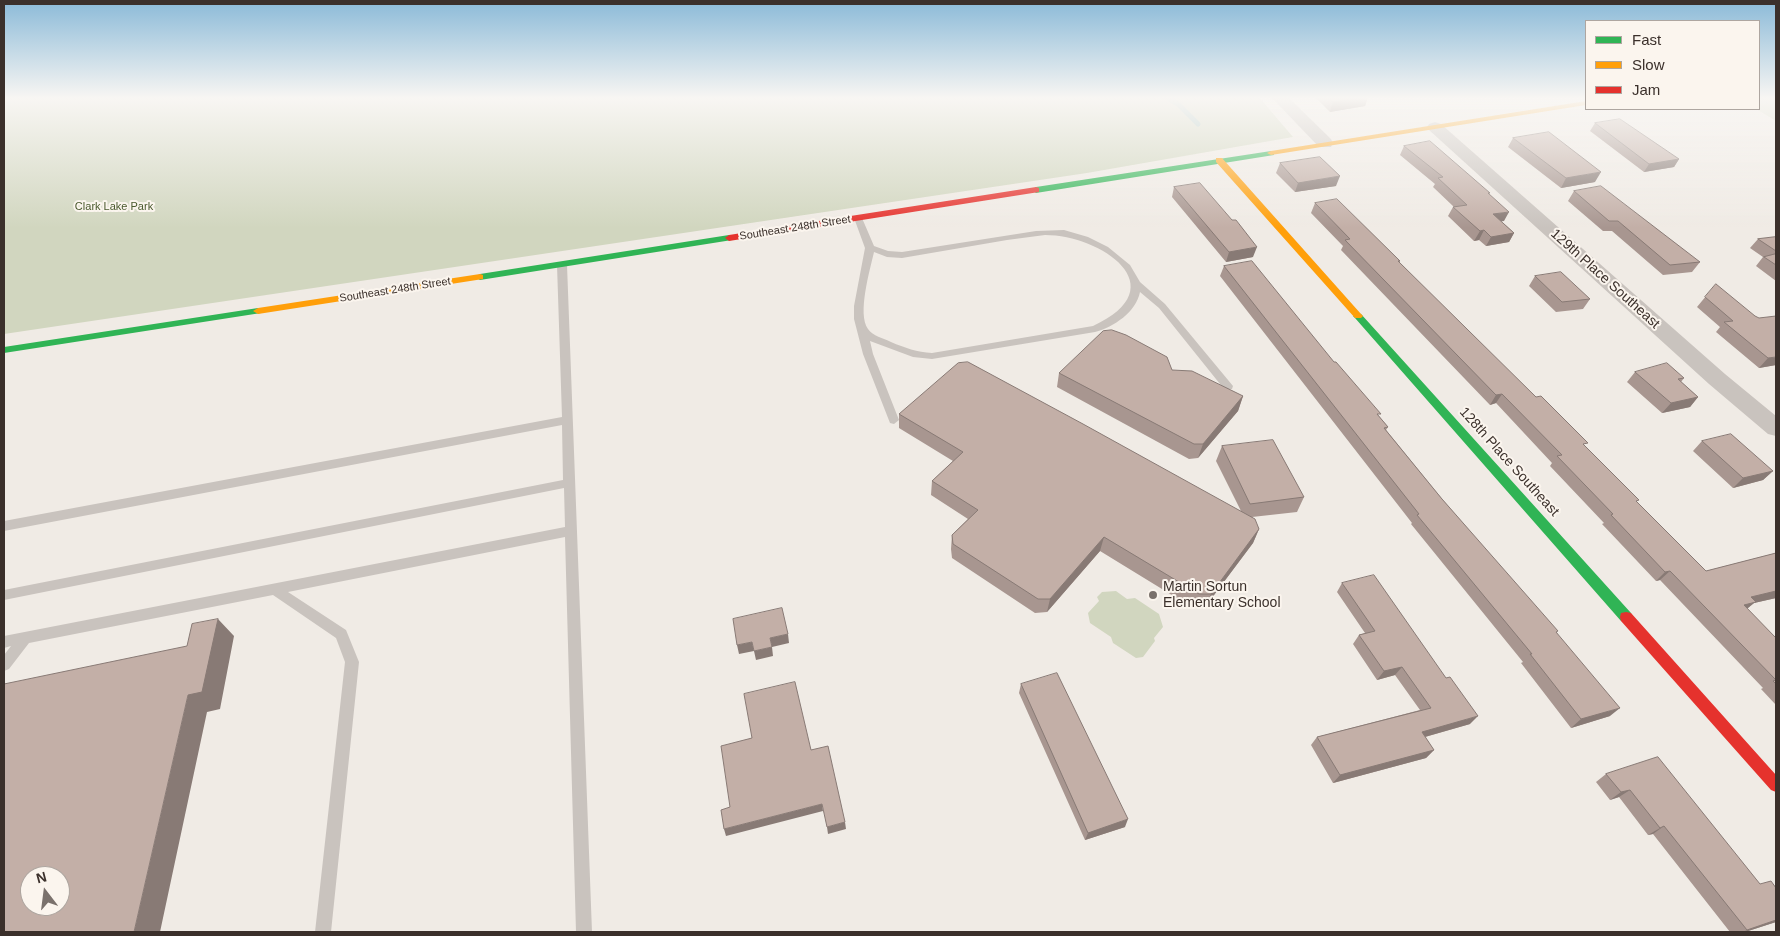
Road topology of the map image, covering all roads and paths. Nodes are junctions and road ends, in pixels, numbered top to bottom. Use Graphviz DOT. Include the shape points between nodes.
graph roads {
  1 [pos="1324,141"];
  2 [pos="1342,141"];
  3 [pos="1450,141"];
  4 [pos="1326,143"];
  5 [pos="1219,160"];
  6 [pos="858,218"];
  7 [pos="870,248"];
  8 [pos="562,265"];
  9 [pos="1135,283"];
  10 [pos="863,330"];
  11 [pos="4,350"];
  12 [pos="1228,386"];
  13 [pos="567,420"];
  14 [pos="894,420"];
  15 [pos="1776,428"];
  16 [pos="569,483"];
  17 [pos="4,526"];
  18 [pos="571,531"];
  19 [pos="276,590"];
  20 [pos="4,595"];
  21 [pos="25,638"];
  22 [pos="4,642"];
  23 [pos="4,665"];
  24 [pos="1776,785"];
  25 [pos="323,932"];
  26 [pos="584,932"];
  1 -- 4 [label="street"];
  2 -- 4 [label="street, Southeast 248th Street"];
  3 -- 15 [label="street, 129th Place Southeast"];
  4 -- 5 [label="street, Southeast 248th Street"];
  5 -- 6 [label="street, Southeast 248th Street"];
  5 -- 24 [label="street, 128th Place Southeast"];
  6 -- 7 [label="lane"];
  6 -- 8 [label="street, Southeast 248th Street"];
  7 -- 9 [label="lane" via="886,254 902,254 1021,235 1064,233 1112,253 1129,267"];
  7 -- 10 [label="lane" via="859,306"];
  8 -- 11 [label="street, Southeast 248th Street"];
  8 -- 13 [label="lane"];
  9 -- 10 [label="lane" via="1136,290 1125,311 1095,329 932,356 901,350"];
  9 -- 12 [label="lane" via="1162,306"];
  10 -- 14 [label="lane" via="868,354"];
  13 -- 16 [label="lane"];
  13 -- 17 [label="lane"];
  16 -- 18 [label="lane"];
  16 -- 20 [label="lane"];
  18 -- 19 [label="lane"];
  18 -- 26 [label="lane"];
  19 -- 21 [label="lane"];
  19 -- 25 [label="lane" via="341,634 352,662"];
  21 -- 22 [label="lane"];
  21 -- 23 [label="lane"];
}
